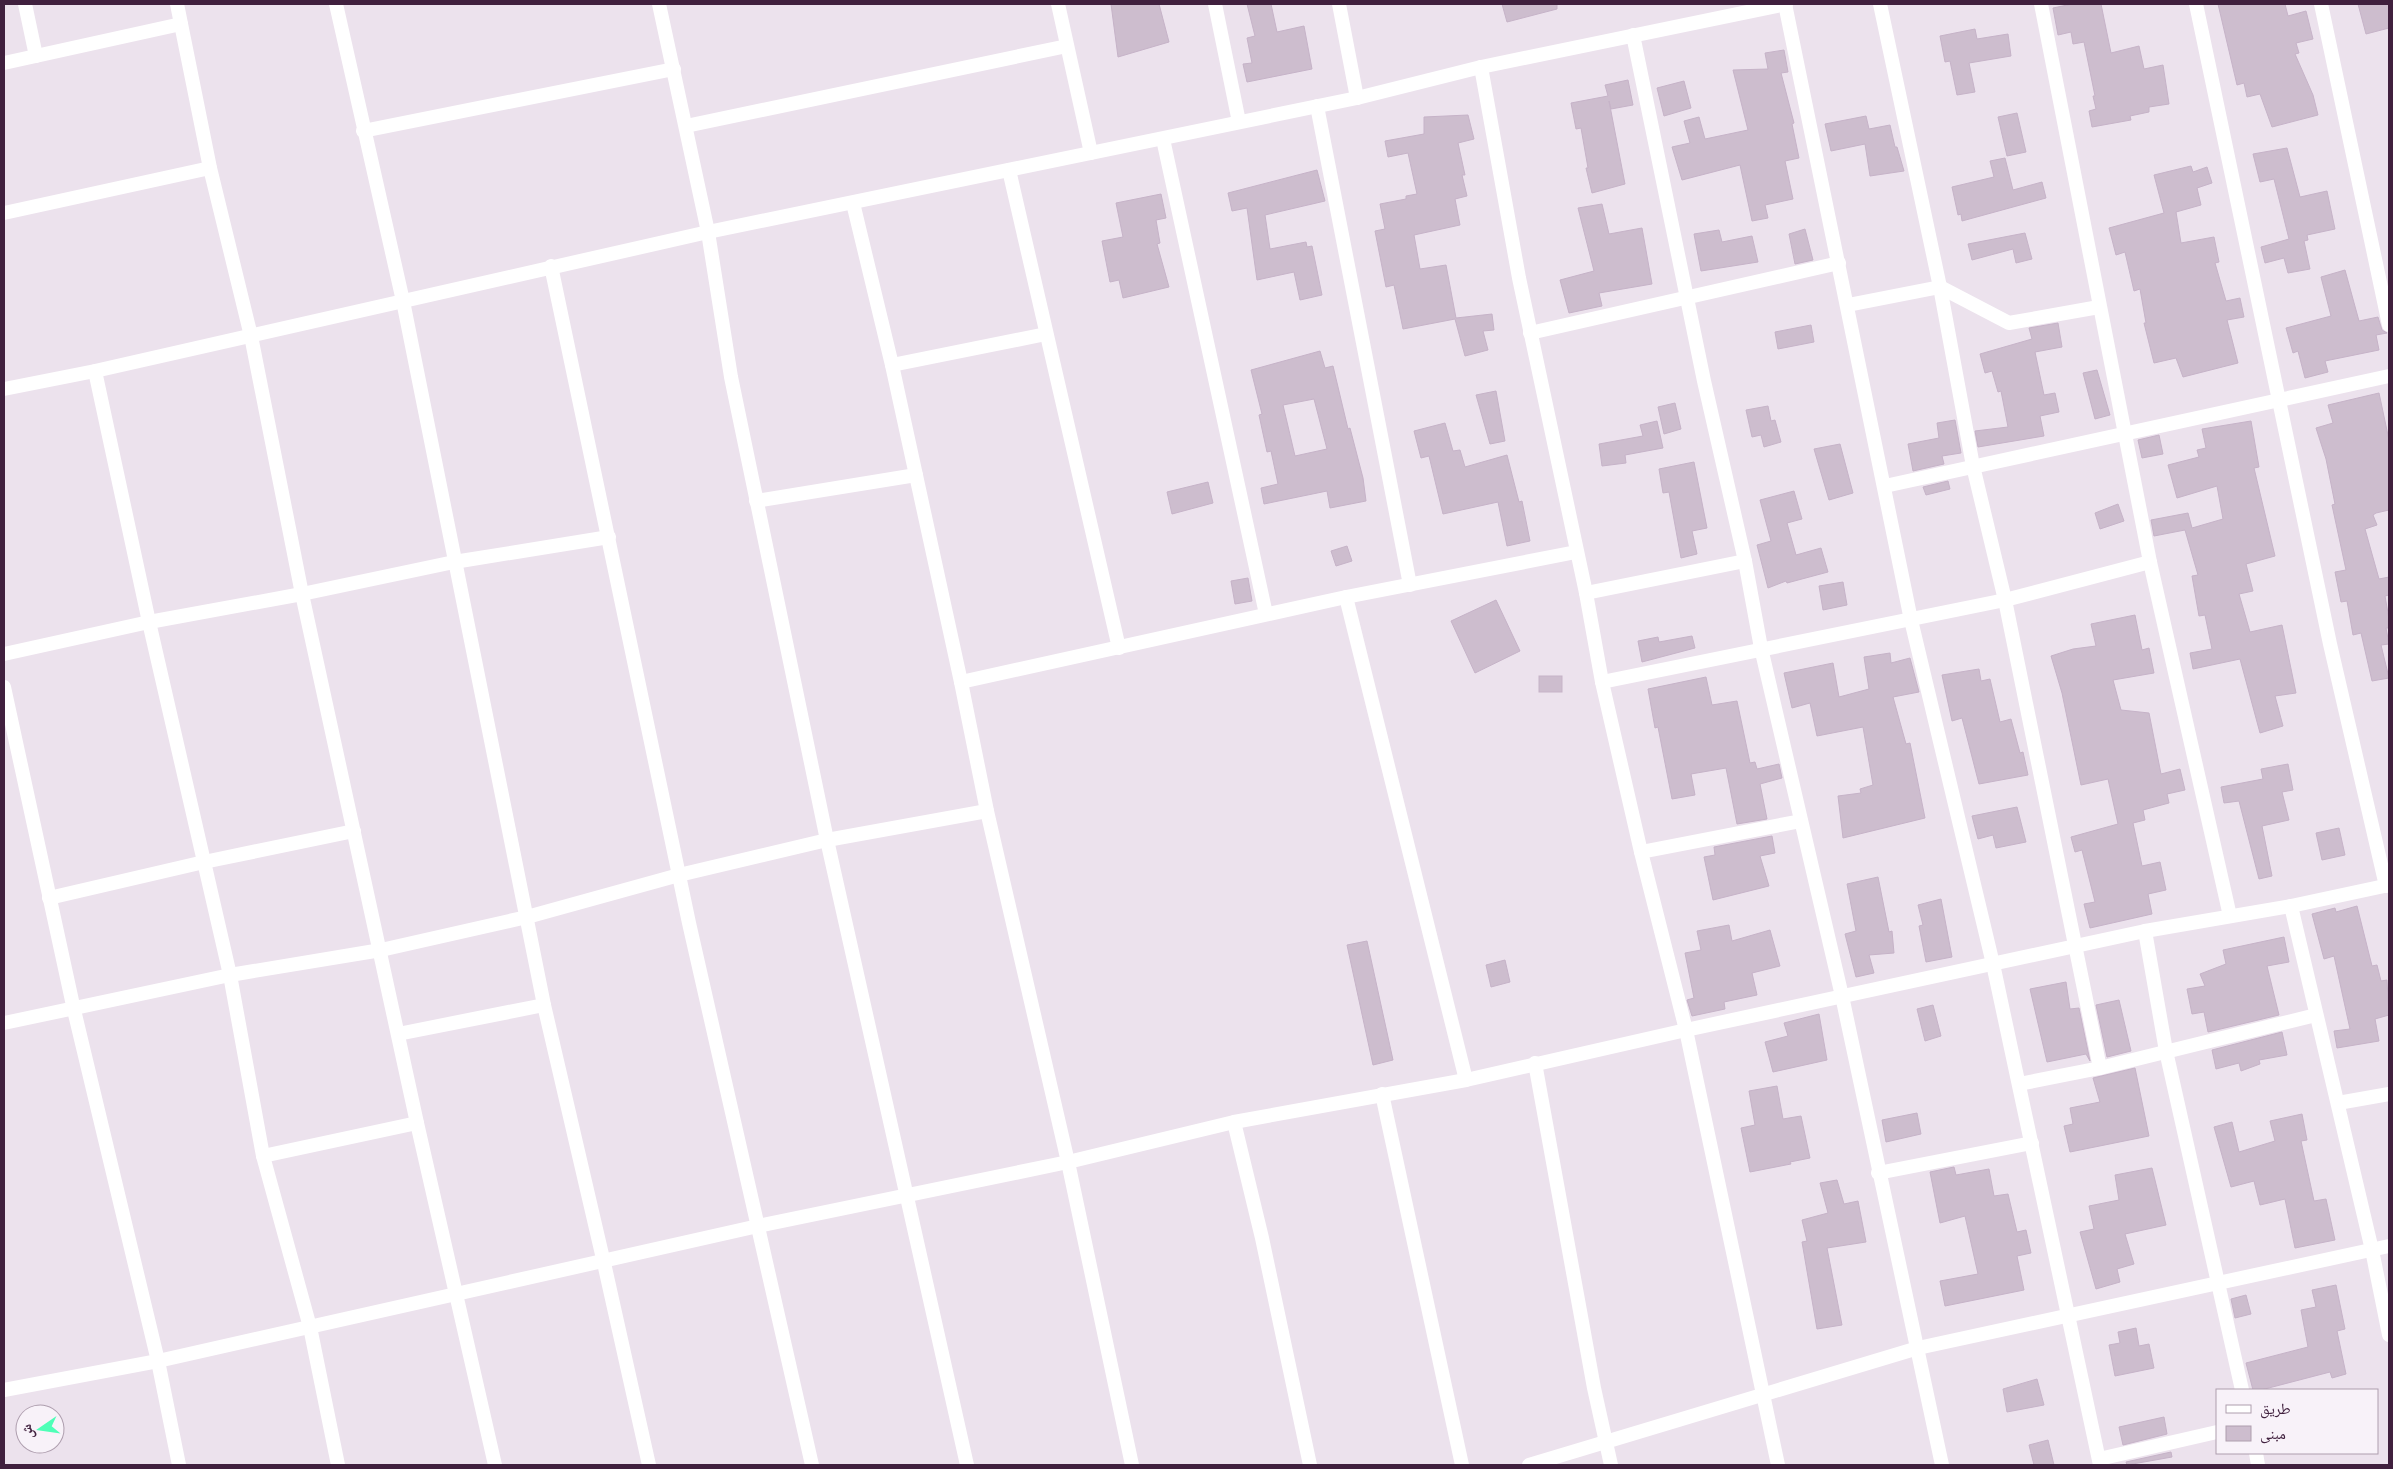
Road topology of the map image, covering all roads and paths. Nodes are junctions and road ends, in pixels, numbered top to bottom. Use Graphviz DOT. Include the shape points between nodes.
graph roads {
  1 [pos="25,4"];
  2 [pos="177,4"];
  3 [pos="336,4"];
  4 [pos="659,4"];
  5 [pos="1058,4"];
  6 [pos="1215,4"];
  7 [pos="1339,4"];
  8 [pos="1785,4"];
  9 [pos="1880,4"];
  10 [pos="2041,4"];
  11 [pos="2196,4"];
  12 [pos="2321,4"];
  13 [pos="181,24"];
  14 [pos="1633,35"];
  15 [pos="1067,46"];
  16 [pos="36,56"];
  17 [pos="4,63"];
  18 [pos="1481,67"];
  19 [pos="674,69"];
  20 [pos="1357,98"];
  21 [pos="1317,106"];
  22 [pos="1239,122"];
  23 [pos="686,126"];
  24 [pos="363,131"];
  25 [pos="1163,139"];
  26 [pos="1091,153"];
  27 [pos="210,168"];
  28 [pos="1009,170"];
  29 [pos="853,203"];
  30 [pos="4,213"];
  31 [pos="708,232"];
  32 [pos="1839,263"];
  33 [pos="551,266"];
  34 [pos="1940,287"];
  35 [pos="1687,298"];
  36 [pos="404,301"];
  37 [pos="1848,305"];
  38 [pos="2099,307"];
  39 [pos="2389,325"];
  40 [pos="1530,333"];
  41 [pos="1046,334"];
  42 [pos="251,336"];
  43 [pos="892,365"];
  44 [pos="95,371"];
  45 [pos="2389,376"];
  46 [pos="4,389"];
  47 [pos="2279,398"];
  48 [pos="2126,433"];
  49 [pos="1974,466"];
  50 [pos="916,474"];
  51 [pos="1885,486"];
  52 [pos="756,501"];
  53 [pos="609,537"];
  54 [pos="1576,552"];
  55 [pos="1745,561"];
  56 [pos="454,562"];
  57 [pos="2150,562"];
  58 [pos="1410,584"];
  59 [pos="1586,593"];
  60 [pos="302,594"];
  61 [pos="1346,597"];
  62 [pos="2005,600"];
  63 [pos="1266,614"];
  64 [pos="1911,620"];
  65 [pos="149,622"];
  66 [pos="1119,648"];
  67 [pos="1761,648"];
  68 [pos="4,654"];
  69 [pos="961,682"];
  70 [pos="1602,682"];
  71 [pos="4,687"];
  72 [pos="987,811"];
  73 [pos="1802,821"];
  74 [pos="354,831"];
  75 [pos="827,840"];
  76 [pos="1641,852"];
  77 [pos="204,862"];
  78 [pos="678,875"];
  79 [pos="2388,886"];
  80 [pos="50,898"];
  81 [pos="2291,906"];
  82 [pos="2230,916"];
  83 [pos="527,917"];
  84 [pos="2145,932"];
  85 [pos="2074,947"];
  86 [pos="381,950"];
  87 [pos="1993,964"];
  88 [pos="230,975"];
  89 [pos="1842,996"];
  90 [pos="544,1006"];
  91 [pos="74,1010"];
  92 [pos="2316,1015"];
  93 [pos="4,1024"];
  94 [pos="1686,1030"];
  95 [pos="398,1034"];
  96 [pos="2166,1051"];
  97 [pos="1535,1063"];
  98 [pos="2100,1068"];
  99 [pos="1466,1080"];
  100 [pos="2019,1084"];
  101 [pos="1382,1094"];
  102 [pos="2389,1094"];
  103 [pos="2338,1103"];
  104 [pos="1234,1122"];
  105 [pos="417,1123"];
  106 [pos="2032,1143"];
  107 [pos="263,1156"];
  108 [pos="1068,1162"];
  109 [pos="1878,1173"];
  110 [pos="906,1195"];
  111 [pos="758,1226"];
  112 [pos="2389,1246"];
  113 [pos="2372,1250"];
  114 [pos="604,1263"];
  115 [pos="2218,1282"];
  116 [pos="457,1295"];
  117 [pos="2069,1315"];
  118 [pos="310,1327"];
  119 [pos="2389,1335"];
  120 [pos="1918,1348"];
  121 [pos="158,1361"];
  122 [pos="2242,1389"];
  123 [pos="4,1390"];
  124 [pos="1763,1394"];
  125 [pos="2216,1432"];
  126 [pos="1606,1441"];
  127 [pos="2100,1462"];
  128 [pos="179,1465"];
  129 [pos="338,1465"];
  130 [pos="495,1465"];
  131 [pos="649,1465"];
  132 [pos="812,1465"];
  133 [pos="967,1465"];
  134 [pos="1132,1465"];
  135 [pos="1310,1465"];
  136 [pos="1462,1465"];
  137 [pos="1529,1465"];
  138 [pos="1611,1465"];
  139 [pos="1778,1465"];
  140 [pos="1942,1465"];
  1 -- 16 [label="street"];
  2 -- 13 [label="street"];
  3 -- 24 [label="street"];
  4 -- 19 [label="street"];
  5 -- 15 [label="street"];
  6 -- 22 [label="street"];
  7 -- 20 [label="street"];
  8 -- 14 [label="street"];
  8 -- 32 [label="street"];
  9 -- 34 [label="street"];
  10 -- 38 [label="street"];
  11 -- 47 [label="street"];
  12 -- 39 [label="street"];
  13 -- 16 [label="street"];
  13 -- 27 [label="street"];
  14 -- 18 [label="street"];
  14 -- 35 [label="street"];
  15 -- 23 [label="street"];
  15 -- 26 [label="street"];
  16 -- 17 [label="street"];
  18 -- 20 [label="street"];
  18 -- 40 [label="street"];
  19 -- 23 [label="street"];
  19 -- 24 [label="street"];
  20 -- 21 [label="street"];
  21 -- 22 [label="street"];
  21 -- 58 [label="street"];
  22 -- 25 [label="street"];
  23 -- 31 [label="street"];
  24 -- 36 [label="street"];
  25 -- 26 [label="street"];
  25 -- 63 [label="street"];
  26 -- 28 [label="street"];
  27 -- 30 [label="street"];
  27 -- 42 [label="street"];
  28 -- 29 [label="street"];
  28 -- 41 [label="street"];
  29 -- 31 [label="street"];
  29 -- 43 [label="street"];
  31 -- 33 [label="street"];
  31 -- 52 [label="street" via="731,377"];
  32 -- 35 [label="street"];
  32 -- 37 [label="street"];
  33 -- 36 [label="street"];
  33 -- 53 [label="street"];
  34 -- 37 [label="street"];
  34 -- 38 [label="street" via="2009,323"];
  34 -- 49 [label="street"];
  35 -- 40 [label="street"];
  35 -- 55 [label="street"];
  36 -- 42 [label="street"];
  36 -- 56 [label="street"];
  37 -- 51 [label="street"];
  38 -- 48 [label="street"];
  40 -- 54 [label="street"];
  41 -- 43 [label="street"];
  41 -- 66 [label="street"];
  42 -- 44 [label="street"];
  42 -- 60 [label="street"];
  43 -- 50 [label="street"];
  44 -- 46 [label="street"];
  44 -- 65 [label="street"];
  45 -- 47 [label="street"];
  47 -- 48 [label="street"];
  47 -- 79 [label="street" via="2330,644"];
  48 -- 49 [label="street"];
  48 -- 57 [label="street"];
  49 -- 51 [label="street"];
  49 -- 62 [label="street"];
  50 -- 52 [label="street"];
  50 -- 69 [label="street"];
  51 -- 64 [label="street"];
  52 -- 75 [label="street"];
  53 -- 56 [label="street"];
  53 -- 78 [label="street"];
  54 -- 58 [label="street"];
  54 -- 59 [label="street"];
  55 -- 59 [label="street"];
  55 -- 67 [label="street"];
  56 -- 60 [label="street"];
  56 -- 83 [label="street"];
  57 -- 62 [label="street"];
  57 -- 82 [label="street"];
  58 -- 61 [label="street"];
  59 -- 70 [label="street"];
  60 -- 65 [label="street"];
  60 -- 74 [label="street"];
  61 -- 63 [label="street"];
  61 -- 99 [label="street"];
  62 -- 64 [label="street"];
  62 -- 85 [label="street"];
  63 -- 66 [label="street"];
  64 -- 67 [label="street"];
  64 -- 87 [label="street"];
  65 -- 68 [label="street"];
  65 -- 77 [label="street"];
  66 -- 69 [label="street"];
  67 -- 70 [label="street"];
  67 -- 73 [label="street"];
  69 -- 72 [label="street"];
  70 -- 76 [label="street"];
  71 -- 80 [label="street"];
  72 -- 75 [label="street"];
  72 -- 108 [label="street"];
  73 -- 76 [label="street"];
  73 -- 89 [label="street"];
  74 -- 77 [label="street"];
  74 -- 86 [label="street"];
  75 -- 78 [label="street"];
  75 -- 110 [label="street"];
  76 -- 94 [label="street"];
  77 -- 80 [label="street"];
  77 -- 88 [label="street"];
  78 -- 83 [label="street"];
  78 -- 111 [label="street"];
  79 -- 81 [label="street"];
  80 -- 91 [label="street"];
  81 -- 82 [label="street"];
  81 -- 92 [label="street"];
  82 -- 84 [label="street"];
  83 -- 86 [label="street"];
  83 -- 90 [label="street"];
  84 -- 85 [label="street"];
  84 -- 96 [label="street"];
  85 -- 87 [label="street"];
  85 -- 98 [label="street"];
  86 -- 88 [label="street"];
  86 -- 95 [label="street"];
  87 -- 89 [label="street"];
  87 -- 100 [label="street"];
  88 -- 91 [label="street"];
  88 -- 107 [label="street"];
  89 -- 94 [label="street"];
  89 -- 109 [label="street"];
  90 -- 95 [label="street"];
  90 -- 114 [label="street"];
  91 -- 93 [label="street"];
  91 -- 121 [label="street"];
  92 -- 96 [label="street"];
  92 -- 103 [label="street"];
  94 -- 97 [label="street"];
  94 -- 124 [label="street"];
  95 -- 105 [label="street"];
  96 -- 98 [label="street"];
  96 -- 115 [label="street"];
  97 -- 99 [label="street"];
  97 -- 126 [label="street"];
  98 -- 100 [label="street"];
  99 -- 101 [label="street"];
  100 -- 106 [label="street"];
  101 -- 104 [label="street"];
  101 -- 136 [label="street"];
  102 -- 103 [label="street"];
  103 -- 113 [label="street"];
  104 -- 108 [label="street"];
  104 -- 135 [label="street"];
  105 -- 107 [label="street"];
  105 -- 116 [label="street"];
  106 -- 109 [label="street"];
  106 -- 117 [label="street"];
  107 -- 118 [label="street"];
  108 -- 110 [label="street"];
  108 -- 134 [label="street"];
  109 -- 120 [label="street"];
  110 -- 111 [label="street"];
  110 -- 133 [label="street"];
  111 -- 114 [label="street"];
  111 -- 132 [label="street"];
  112 -- 113 [label="street"];
  113 -- 115 [label="street"];
  113 -- 119 [label="street"];
  114 -- 116 [label="street"];
  114 -- 131 [label="street"];
  115 -- 117 [label="street"];
  115 -- 122 [label="street"];
  116 -- 118 [label="street"];
  116 -- 130 [label="street"];
  117 -- 120 [label="street"];
  117 -- 127 [label="street"];
  118 -- 121 [label="street"];
  118 -- 129 [label="street"];
  120 -- 124 [label="street"];
  120 -- 140 [label="street"];
  121 -- 123 [label="street"];
  121 -- 128 [label="street"];
  124 -- 126 [label="street"];
  124 -- 139 [label="street"];
  125 -- 127 [label="street"];
  126 -- 137 [label="street"];
  126 -- 138 [label="street"];
}
